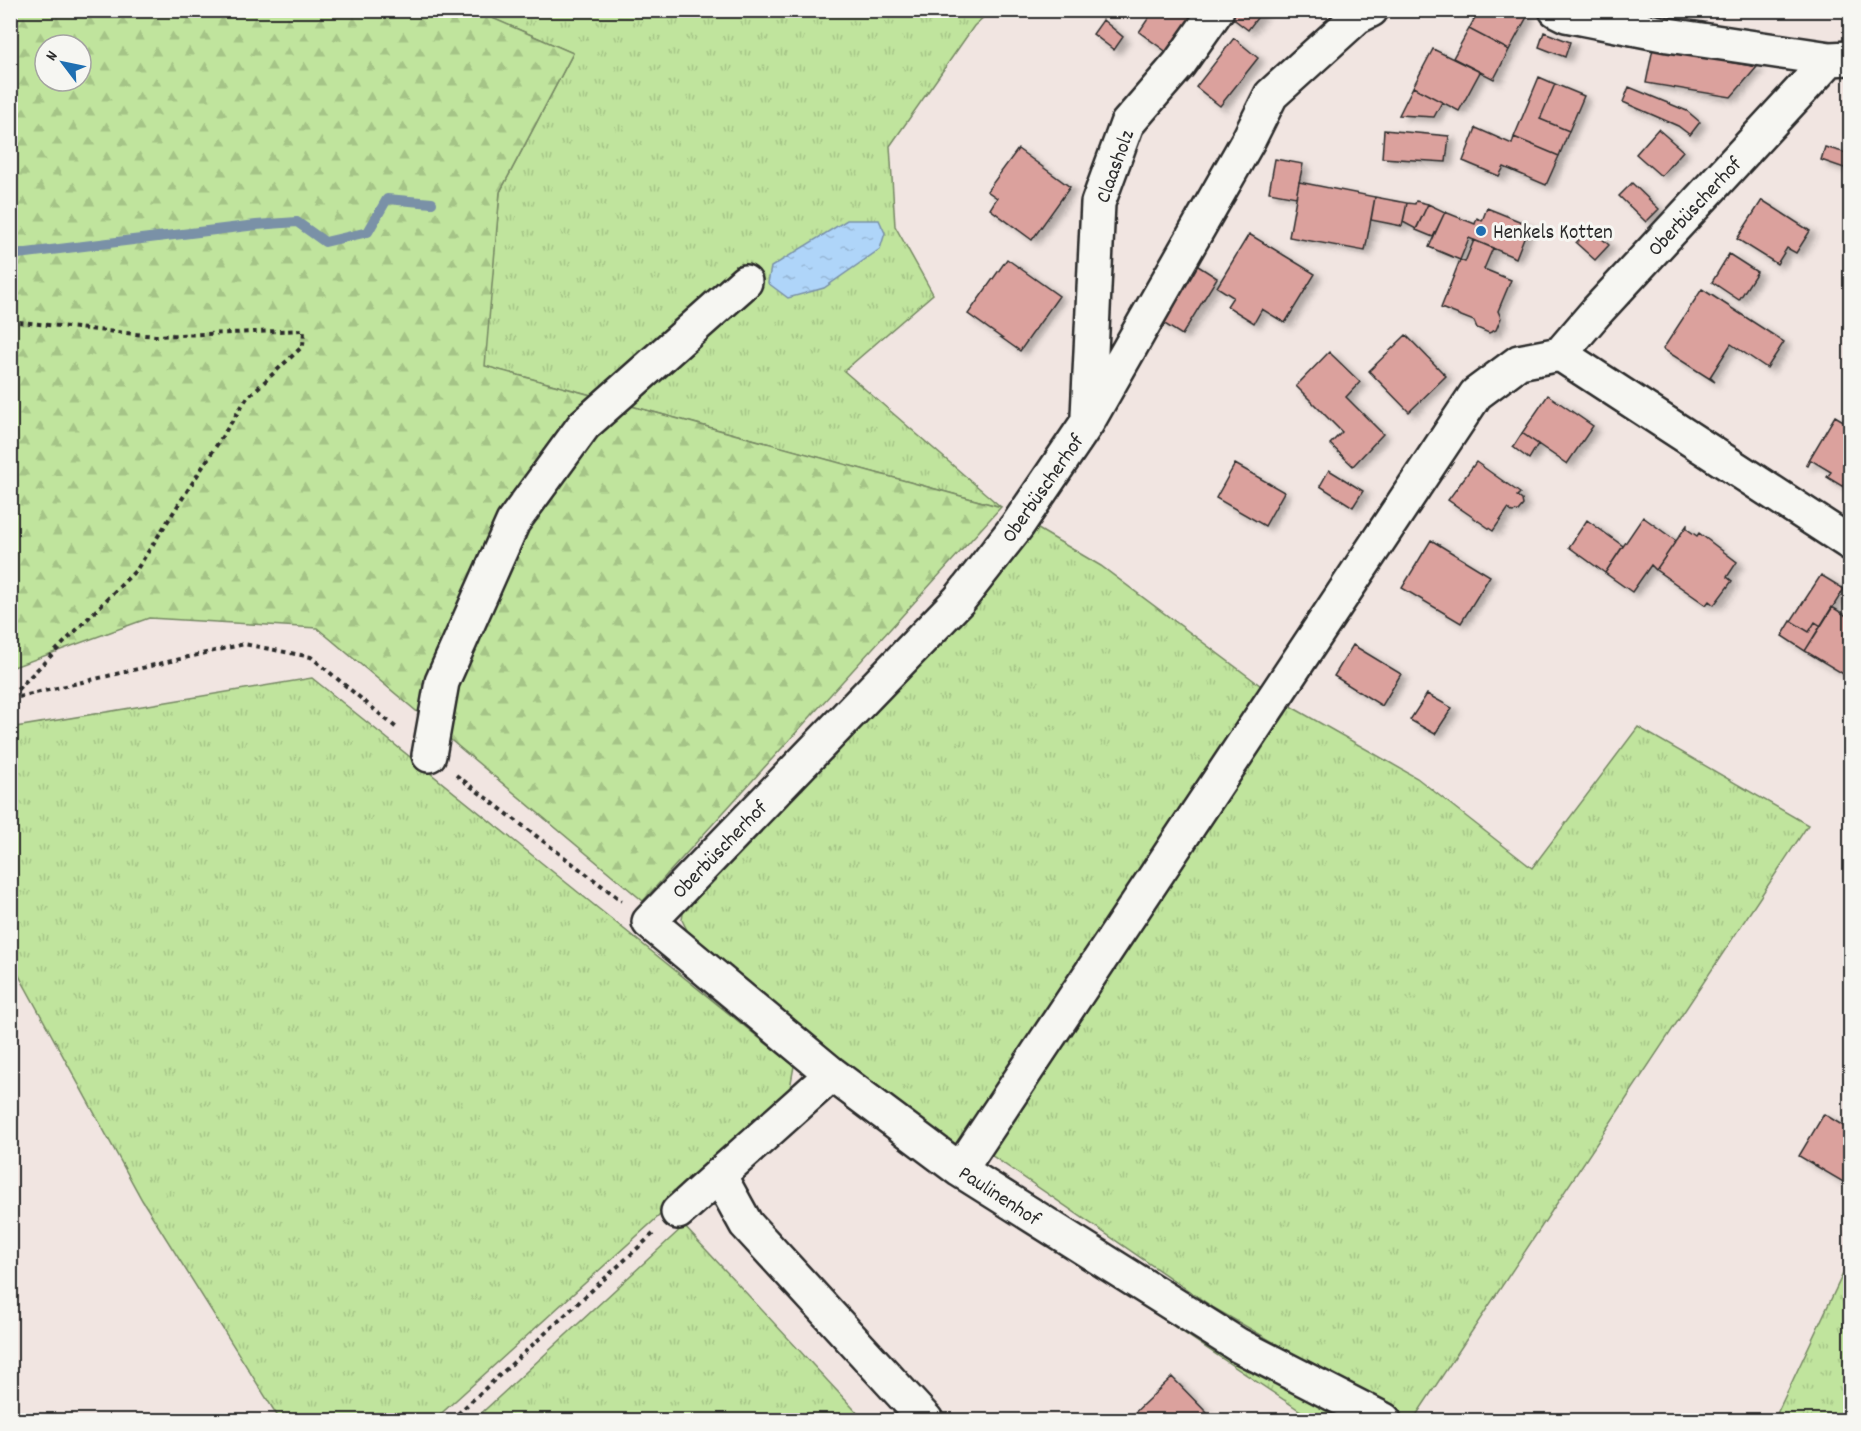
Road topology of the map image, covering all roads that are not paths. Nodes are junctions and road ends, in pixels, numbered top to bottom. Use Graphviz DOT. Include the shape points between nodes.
graph roads {
  1 [pos="1217,10"];
  2 [pos="1371,10"];
  3 [pos="1556,10"];
  4 [pos="1840,58"];
  5 [pos="744,282"];
  6 [pos="1560,354"];
  7 [pos="1087,423"];
  8 [pos="1851,543"];
  9 [pos="429,754"];
  10 [pos="649,922"];
  11 [pos="832,1074"];
  12 [pos="960,1170"];
  13 [pos="719,1175"];
  14 [pos="678,1212"];
  15 [pos="926,1420"];
  16 [pos="1384,1420"];
  1 -- 7 [label="street, Claasholz" via="1179,64 1127,124 1098,203"];
  2 -- 7 [label="street, Oberbüscherhof" via="1357,17 1272,95"];
  3 -- 4 [label="street, Oberbüscherhof" via="1668,35"];
  4 -- 6 [label="street, Oberbüscherhof"];
  5 -- 9 [label="street" via="584,425 513,522 442,682"];
  6 -- 8 [label="street"];
  6 -- 12 [label="street" via="1519,362 1476,394"];
  7 -- 10 [label="street, Oberbüscherhof" via="1017,526 959,600"];
  10 -- 11 [label="street, Paulinenhof"];
  11 -- 12 [label="street, Paulinenhof"];
  11 -- 13 [label="street"];
  12 -- 16 [label="street, Paulinenhof" via="1238,1345"];
  13 -- 14 [label="street"];
  13 -- 15 [label="street" via="746,1224"];
}
